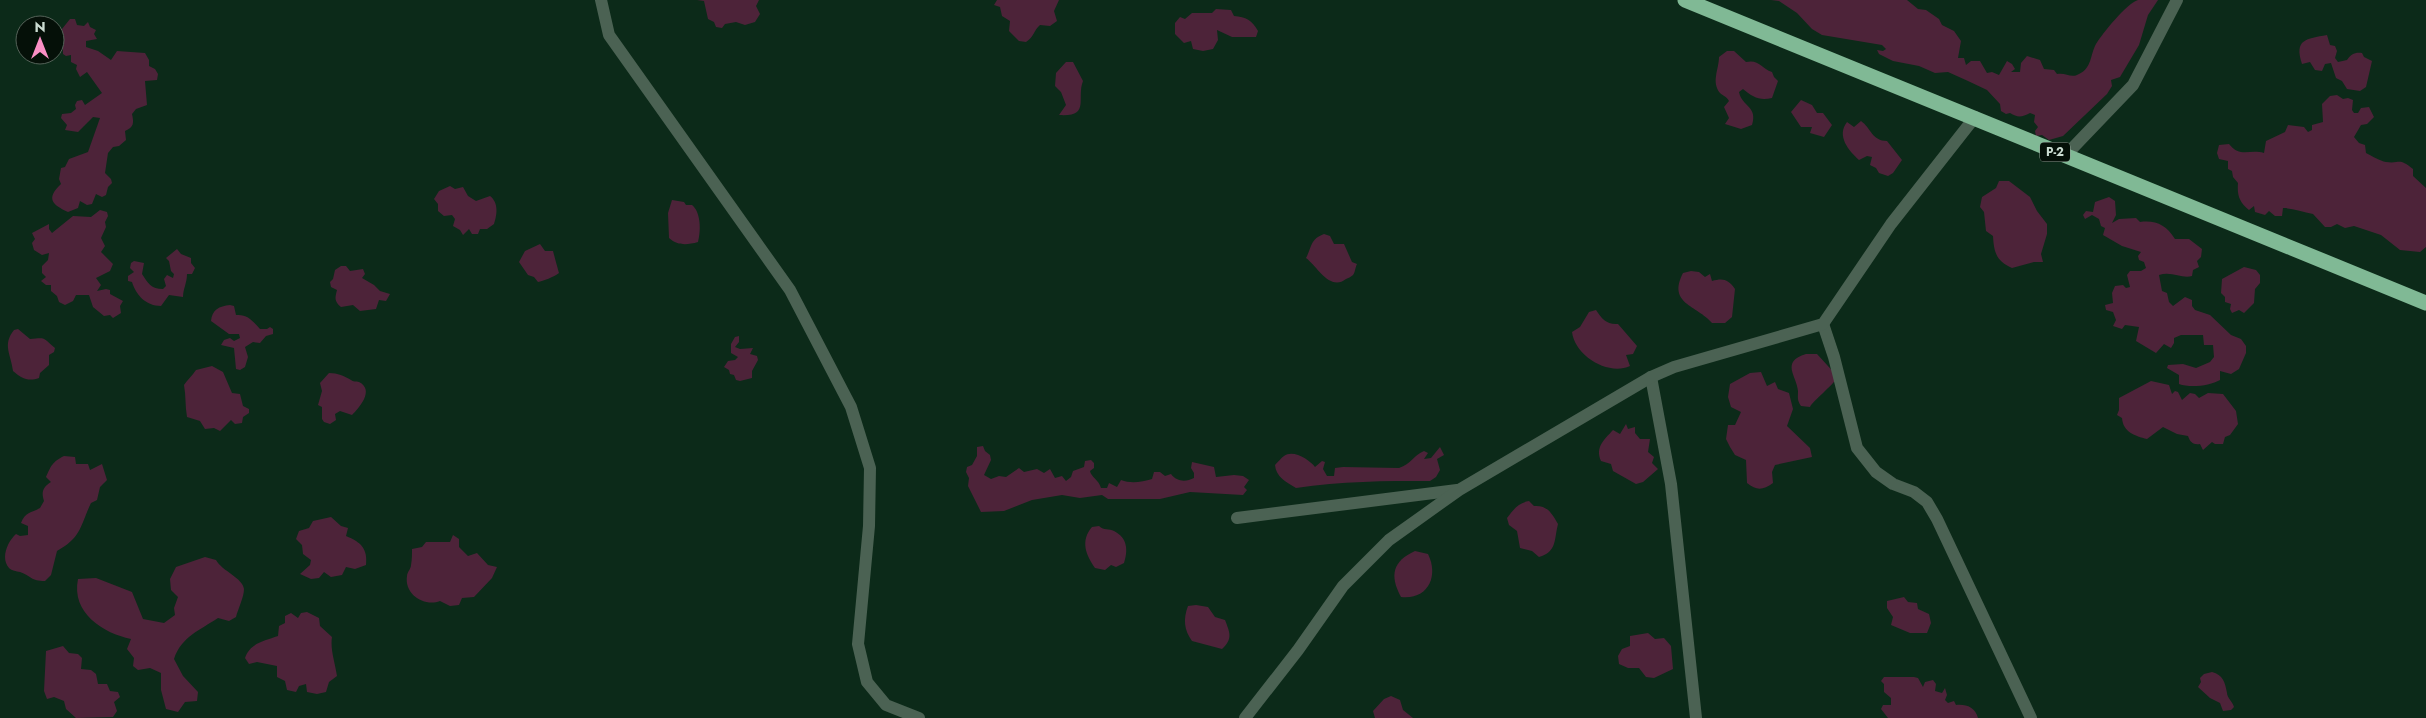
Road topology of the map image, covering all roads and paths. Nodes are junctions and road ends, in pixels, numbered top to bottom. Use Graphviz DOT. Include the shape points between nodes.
graph roads {
  1 [pos="601,0"];
  2 [pos="1685,0"];
  3 [pos="2177,0"];
  4 [pos="1975,117"];
  5 [pos="2065,156"];
  6 [pos="2426,304"];
  7 [pos="1823,324"];
  8 [pos="1651,377"];
  9 [pos="1459,490"];
  10 [pos="1237,518"];
  11 [pos="918,718"];
  12 [pos="1245,718"];
  13 [pos="1696,718"];
  14 [pos="2031,718"];
  1 -- 11 [label="street" via="608,36 790,290 851,407 870,468 869,526 858,644 867,682 886,705"];
  2 -- 4 [label="highway, P-2"];
  3 -- 5 [label="street" via="2133,85"];
  4 -- 5 [label="highway, P-2"];
  4 -- 7 [label="street" via="1891,224"];
  5 -- 6 [label="highway, P-2"];
  7 -- 8 [label="street" via="1674,367"];
  7 -- 14 [label="street" via="1857,448 1876,472 1926,502 1937,519"];
  8 -- 9 [label="street"];
  8 -- 13 [label="street" via="1671,484"];
  9 -- 10 [label="street"];
  9 -- 12 [label="street" via="1389,540 1343,586"];
}
